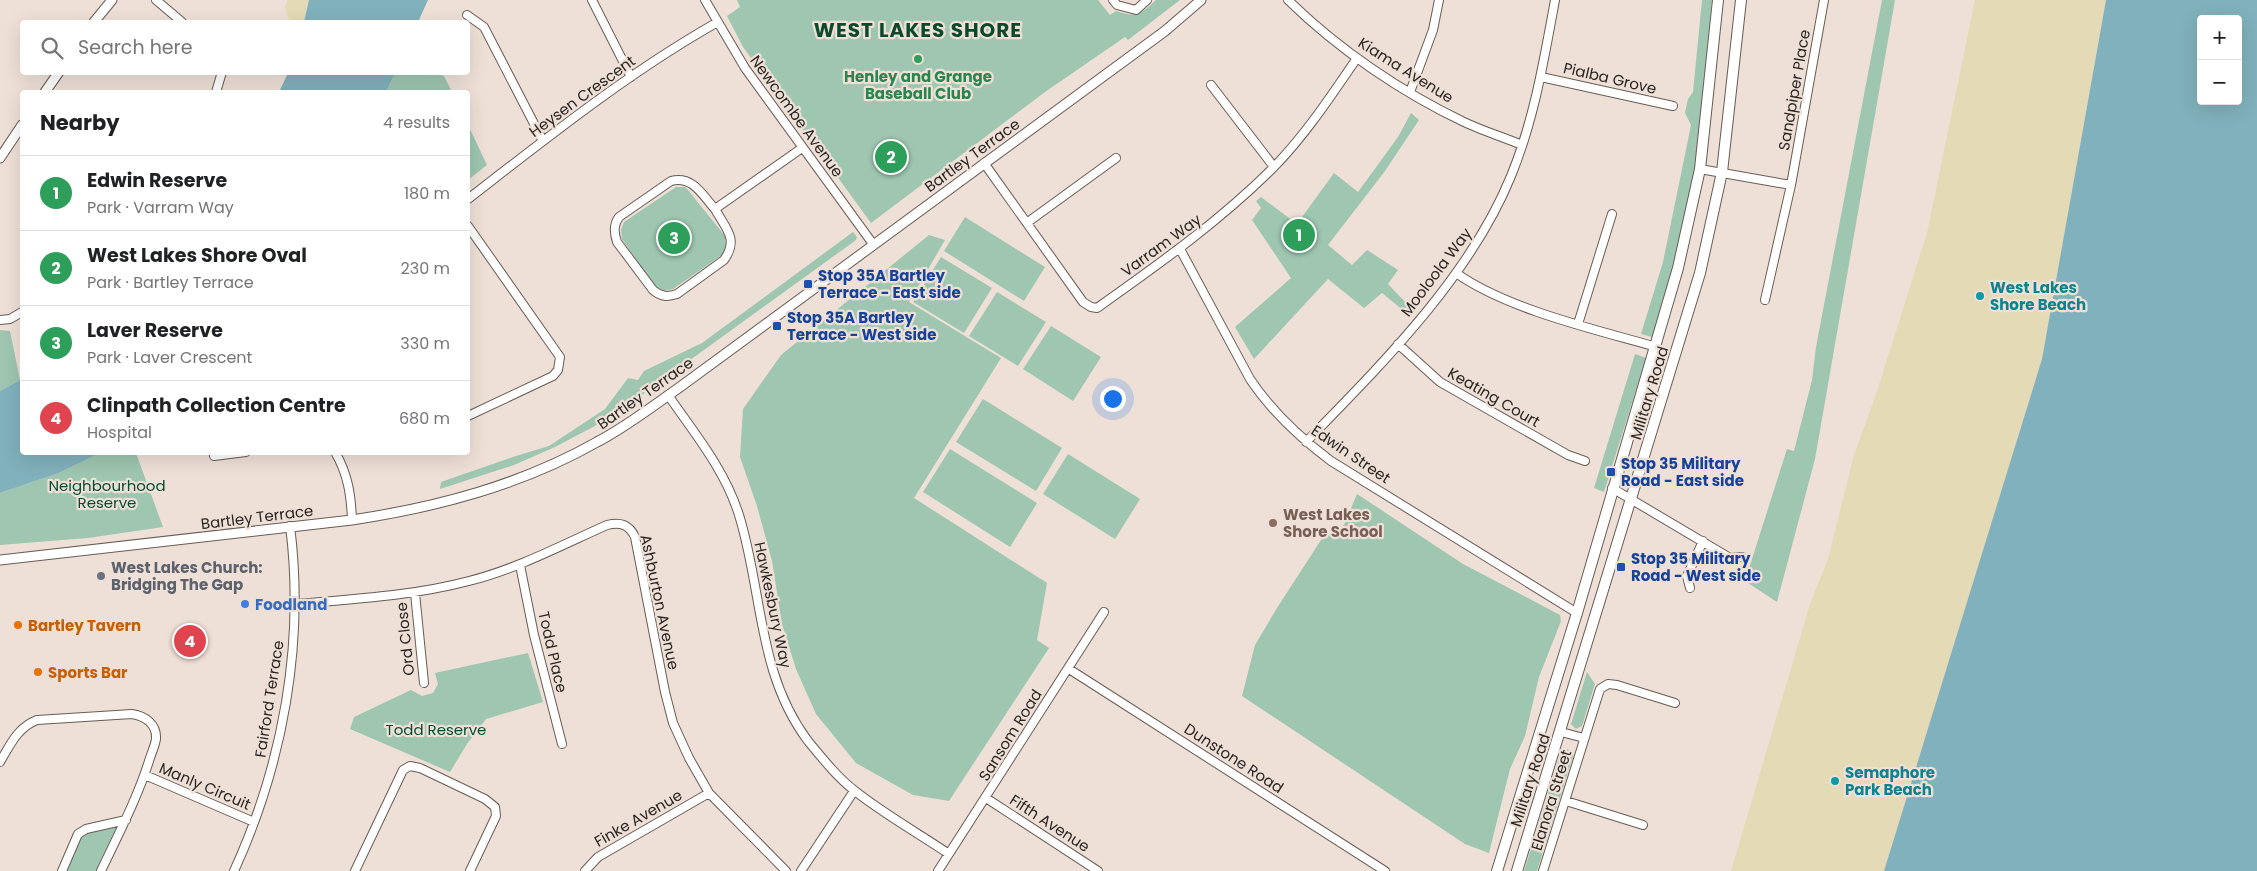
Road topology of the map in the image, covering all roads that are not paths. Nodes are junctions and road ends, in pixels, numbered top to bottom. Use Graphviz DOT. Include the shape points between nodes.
graph roads {
  1 [pos="112,0"];
  2 [pos="156,0"];
  3 [pos="592,0"];
  4 [pos="704,0"];
  5 [pos="1113,0"];
  6 [pos="1147,0"];
  7 [pos="1201,0"];
  8 [pos="1288,0"];
  9 [pos="1439,0"];
  10 [pos="1556,0"];
  11 [pos="1718,0"];
  12 [pos="1741,0"];
  13 [pos="1824,0"];
  14 [pos="467,15"];
  15 [pos="96,20"];
  16 [pos="180,20"];
  17 [pos="716,23"];
  18 [pos="1357,58"];
  19 [pos="57,75"];
  20 [pos="221,75"];
  21 [pos="1541,77"];
  22 [pos="631,78"];
  23 [pos="1211,85"];
  24 [pos="46,90"];
  25 [pos="217,90"];
  26 [pos="1410,92"];
  27 [pos="1673,106"];
  28 [pos="20,128"];
  29 [pos="543,141"];
  30 [pos="1522,145"];
  31 [pos="802,148"];
  32 [pos="0,158"];
  33 [pos="1116,158"];
  34 [pos="984,163"];
  35 [pos="1274,167"];
  36 [pos="1700,169"];
  37 [pos="1722,172"];
  38 [pos="1791,185"];
  39 [pos="470,197"];
  40 [pos="715,209"];
  41 [pos="1612,214"];
  42 [pos="1028,222"];
  43 [pos="470,229"];
  44 [pos="873,244"];
  45 [pos="1180,249"];
  46 [pos="1456,273"];
  47 [pos="1766,300"];
  48 [pos="20,313"];
  49 [pos="0,320"];
  50 [pos="1578,324"];
  51 [pos="1398,344"];
  52 [pos="1653,346"];
  53 [pos="668,396"];
  54 [pos="470,415"];
  55 [pos="1306,442"];
  56 [pos="222,455"];
  57 [pos="337,455"];
  58 [pos="214,456"];
  59 [pos="1585,461"];
  60 [pos="1612,488"];
  61 [pos="1633,499"];
  62 [pos="352,520"];
  63 [pos="290,526"];
  64 [pos="1703,542"];
  65 [pos="1742,557"];
  66 [pos="0,560"];
  67 [pos="520,565"];
  68 [pos="1690,588"];
  69 [pos="415,593"];
  70 [pos="295,604"];
  71 [pos="1104,612"];
  72 [pos="1577,613"];
  73 [pos="1069,669"];
  74 [pos="424,683"];
  75 [pos="1675,702"];
  76 [pos="1562,732"];
  77 [pos="1584,738"];
  78 [pos="562,744"];
  79 [pos="0,762"];
  80 [pos="144,775"];
  81 [pos="854,791"];
  82 [pos="709,793"];
  83 [pos="986,798"];
  84 [pos="1566,801"];
  85 [pos="126,820"];
  86 [pos="254,822"];
  87 [pos="1643,826"];
  88 [pos="949,854"];
  89 [pos="62,871"];
  90 [pos="101,871"];
  91 [pos="234,871"];
  92 [pos="355,871"];
  93 [pos="470,871"];
  94 [pos="585,871"];
  95 [pos="786,871"];
  96 [pos="801,871"];
  97 [pos="938,871"];
  98 [pos="1098,871"];
  99 [pos="1385,871"];
  100 [pos="1498,871"];
  101 [pos="1517,871"];
  102 [pos="1544,871"];
  1 -- 15 [label="street"];
  2 -- 16 [label="street"];
  3 -- 22 [label="street"];
  4 -- 17 [label="street, Newcombe Avenue"];
  5 -- 6 [label="street" via="1117,5 1136,10"];
  7 -- 34 [label="street, Bartley Terrace" via="1165,31"];
  8 -- 18 [label="street, Kiama Avenue"];
  9 -- 26 [label="street" via="1433,30"];
  10 -- 21 [label="street, Mooloola Way"];
  11 -- 36 [label="main road, Military Road"];
  12 -- 37 [label="main road, Military Road"];
  13 -- 38 [label="street, Sandpiper Place"];
  14 -- 29 [label="street" via="484,27"];
  17 -- 22 [label="street, Heysen Crescent" via="674,47"];
  17 -- 31 [label="street, Newcombe Avenue"];
  18 -- 26 [label="street, Kiama Avenue"];
  18 -- 35 [label="street, Varram Way" via="1313,122"];
  19 -- 24 [label="street"];
  20 -- 25 [label="street"];
  21 -- 27 [label="street, Pialba Grove"];
  21 -- 30 [label="street, Mooloola Way"];
  22 -- 29 [label="street, Heysen Crescent"];
  23 -- 35 [label="street"];
  26 -- 30 [label="street, Kiama Avenue" via="1464,122"];
  28 -- 32 [label="street"];
  29 -- 39 [label="street, Heysen Crescent"];
  30 -- 46 [label="street, Mooloola Way" via="1498,205"];
  31 -- 40 [label="street"];
  31 -- 44 [label="street, Newcombe Avenue"];
  33 -- 42 [label="street"];
  34 -- 42 [label="street, Varram Way"];
  34 -- 44 [label="street, Bartley Terrace"];
  35 -- 45 [label="street, Varram Way"];
  36 -- 37 [label="street"];
  36 -- 52 [label="main road, Military Road" via="1678,268"];
  37 -- 38 [label="street"];
  37 -- 61 [label="main road, Military Road" via="1700,273"];
  38 -- 47 [label="street, Sandpiper Place"];
  40 -- 40 [label="street" via="694,184 678,179 616,221 614,233 617,242 653,290 670,296 729,254 731,237"];
  41 -- 50 [label="street"];
  42 -- 45 [label="street, Varram Way" via="1083,302 1091,307 1097,308"];
  43 -- 54 [label="street" via="560,357 558,370 553,376"];
  44 -- 53 [label="street, Bartley Terrace"];
  45 -- 55 [label="street, Edwin Street" via="1263,399"];
  46 -- 50 [label="street" via="1531,309"];
  46 -- 51 [label="street, Mooloola Way"];
  48 -- 49 [label="street"];
  50 -- 52 [label="street"];
  51 -- 55 [label="street, Mooloola Way"];
  51 -- 59 [label="street, Keating Court" via="1440,382 1568,455"];
  52 -- 60 [label="main road, Military Road"];
  53 -- 62 [label="street, Bartley Terrace" via="598,442 530,474 458,499 406,512"];
  53 -- 81 [label="street, Hawkesbury Way" via="717,465 731,492 747,547 764,643 785,703 807,740"];
  55 -- 72 [label="street, Edwin Street" via="1331,461"];
  56 -- 58 [label="street"];
  57 -- 62 [label="street" via="348,479"];
  60 -- 61 [label="street"];
  60 -- 72 [label="main road, Military Road"];
  61 -- 64 [label="street"];
  61 -- 76 [label="main road, Military Road"];
  62 -- 63 [label="street, Bartley Terrace"];
  63 -- 66 [label="street, Bartley Terrace"];
  63 -- 70 [label="street, Fairford Terrace"];
  64 -- 65 [label="street" via="1730,558"];
  64 -- 68 [label="street" via="1687,576"];
  67 -- 69 [label="street, Ashburton Avenue" via="470,581"];
  67 -- 78 [label="street, Todd Place"];
  67 -- 82 [label="street, Ashburton Avenue" via="616,522 631,529 673,723"];
  69 -- 70 [label="street, Ashburton Avenue"];
  69 -- 74 [label="street, Ord Close"];
  70 -- 86 [label="street, Fairford Terrace" via="290,676 277,748"];
  71 -- 73 [label="street, Sansom Road"];
  72 -- 100 [label="main road, Military Road"];
  73 -- 83 [label="street, Sansom Road"];
  73 -- 99 [label="street, Dunstone Road"];
  75 -- 77 [label="street, Elanora Street" via="1608,684 1600,689"];
  76 -- 77 [label="street, Elanora Street"];
  76 -- 101 [label="main road, Military Road"];
  77 -- 84 [label="street, Elanora Street"];
  79 -- 80 [label="street, Manly Circuit" via="20,731 37,720 132,714 150,721 155,730 156,740"];
  80 -- 85 [label="street, Manly Circuit"];
  80 -- 86 [label="street, Manly Circuit"];
  81 -- 88 [label="street, Hawkesbury Way"];
  81 -- 96 [label="street"];
  82 -- 94 [label="street, Finke Avenue" via="598,857"];
  82 -- 95 [label="street, Ashburton Avenue"];
  83 -- 88 [label="street, Sansom Road"];
  83 -- 98 [label="street, Fifth Avenue"];
  84 -- 87 [label="street"];
  84 -- 102 [label="street, Elanora Street"];
  85 -- 89 [label="street" via="86,829 78,834"];
  85 -- 90 [label="street, Manly Circuit"];
  86 -- 91 [label="street, Fairford Terrace"];
  88 -- 97 [label="street, Sansom Road"];
  92 -- 93 [label="street" via="403,770 410,766 485,799 495,807 496,816"];
}
